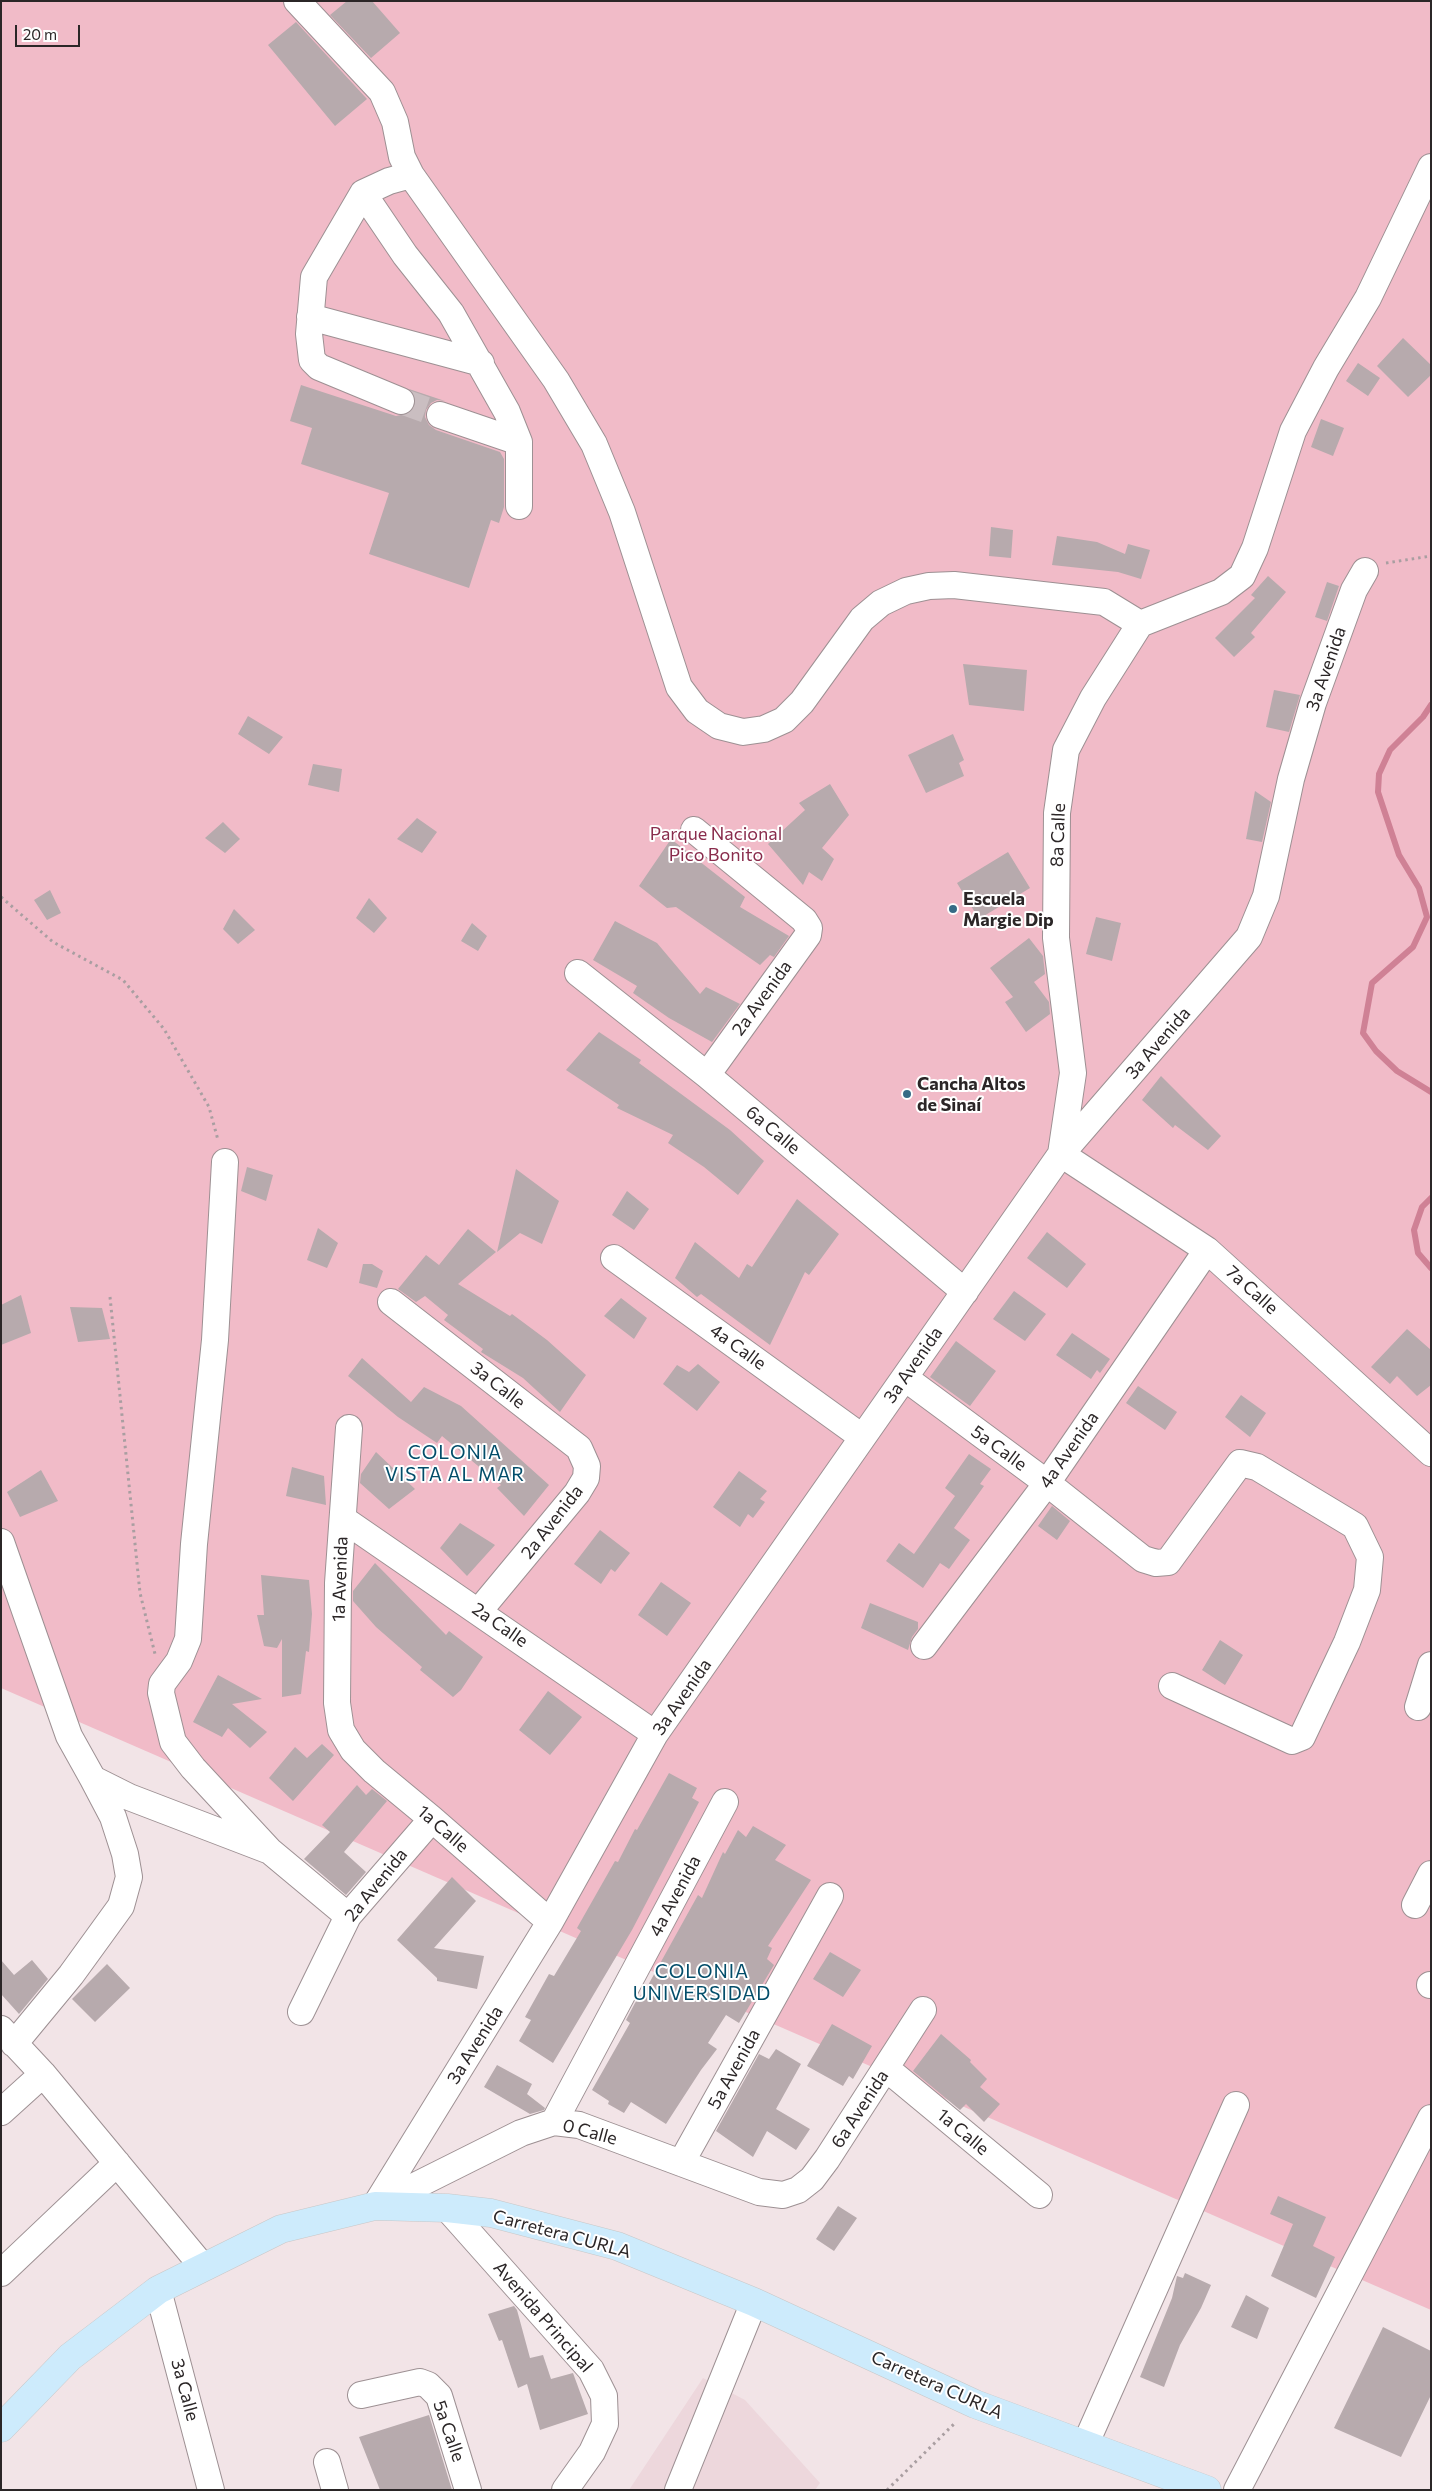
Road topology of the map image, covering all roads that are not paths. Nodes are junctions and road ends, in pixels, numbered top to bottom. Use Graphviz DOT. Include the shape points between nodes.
graph roads {
  1 [pos="297,1"];
  2 [pos="1431,166"];
  3 [pos="411,174"];
  4 [pos="363,193"];
  5 [pos="310,317"];
  6 [pos="481,363"];
  7 [pos="401,401"];
  8 [pos="440,415"];
  9 [pos="519,442"];
  10 [pos="519,506"];
  11 [pos="1365,571"];
  12 [pos="1140,624"];
  13 [pos="694,830"];
  14 [pos="578,973"];
  15 [pos="707,1075"];
  16 [pos="1061,1154"];
  17 [pos="225,1162"];
  18 [pos="1207,1250"];
  19 [pos="614,1258"];
  20 [pos="965,1292"];
  21 [pos="391,1302"];
  22 [pos="904,1378"];
  23 [pos="348,1428"];
  24 [pos="862,1437"];
  25 [pos="1429,1450"];
  26 [pos="586,1478"];
  27 [pos="1047,1482"];
  28 [pos="343,1519"];
  29 [pos="1,1542"];
  30 [pos="479,1611"];
  31 [pos="924,1646"];
  32 [pos="1431,1665"];
  33 [pos="1172,1686"];
  34 [pos="1418,1707"];
  35 [pos="342,1730"];
  36 [pos="655,1734"];
  37 [pos="93,1779"];
  38 [pos="725,1802"];
  39 [pos="432,1818"];
  40 [pos="270,1851"];
  41 [pos="1431,1874"];
  42 [pos="830,1896"];
  43 [pos="1415,1905"];
  44 [pos="348,1916"];
  45 [pos="550,1922"];
  46 [pos="923,2010"];
  47 [pos="301,2012"];
  48 [pos="8,2037"];
  49 [pos="887,2069"];
  50 [pos="43,2074"];
  51 [pos="1236,2105"];
  52 [pos="1,2112"];
  53 [pos="1431,2118"];
  54 [pos="554,2122"];
  55 [pos="117,2163"];
  56 [pos="681,2163"];
  57 [pos="1039,2195"];
  58 [pos="784,2196"];
  59 [pos="375,2206"];
  60 [pos="446,2208"];
  61 [pos="203,2267"];
  62 [pos="1,2273"];
  63 [pos="158,2290"];
  64 [pos="754,2302"];
  65 [pos="361,2395"];
  66 [pos="1,2428"];
  67 [pos="1085,2444"];
  68 [pos="327,2462"];
  69 [pos="211,2490"];
  70 [pos="335,2490"];
  71 [pos="468,2490"];
  72 [pos="566,2490"];
  73 [pos="678,2490"];
  74 [pos="1207,2490"];
  75 [pos="1237,2490"];
  1 -- 3 [label="street" via="382,92 395,122 402,157"];
  2 -- 12 [label="street" via="1368,298 1293,431 1256,548 1242,576 1221,592"];
  3 -- 4 [label="street"];
  3 -- 12 [label="street" via="556,380 594,444 622,512 679,687 697,711 719,726 743,732 764,729 784,720 802,702 862,619 881,602 906,590 954,585 1104,602"];
  4 -- 5 [label="street" via="314,277"];
  4 -- 6 [label="street" via="405,255 451,313"];
  5 -- 6 [label="street"];
  5 -- 7 [label="street" via="312,360 319,367"];
  6 -- 9 [label="street"];
  8 -- 9 [label="street"];
  9 -- 10 [label="street"];
  11 -- 16 [label="street, 3a Avenida" via="1354,590 1313,703 1291,779 1266,896 1249,937"];
  12 -- 16 [label="street, 8a Calle" via="1092,698 1066,750 1057,813 1056,938 1073,1072"];
  13 -- 15 [label="street, 2a Avenida" via="804,920 809,928 808,935"];
  14 -- 15 [label="street, 6a Calle"];
  15 -- 20 [label="street, 6a Calle"];
  16 -- 18 [label="street, 7a Calle"];
  16 -- 20 [label="street, 3a Avenida"];
  17 -- 40 [label="street" via="215,1340 194,1544 188,1639 179,1661 162,1684 161,1693 173,1742"];
  18 -- 25 [label="street, 7a Calle"];
  18 -- 27 [label="street, 4a Avenida"];
  19 -- 24 [label="street, 4a Calle"];
  20 -- 22 [label="street, 3a Avenida"];
  21 -- 26 [label="street, 3a Calle" via="579,1448 587,1466"];
  22 -- 24 [label="street, 3a Avenida"];
  22 -- 27 [label="street, 5a Calle"];
  23 -- 28 [label="street, 1a Avenida"];
  24 -- 36 [label="street, 3a Avenida"];
  26 -- 30 [label="street, 2a Avenida" via="578,1492"];
  27 -- 31 [label="street, 4a Avenida"];
  27 -- 33 [label="street, 5a Calle" via="1143,1559 1156,1563 1168,1562 1240,1463 1257,1466 1355,1526 1370,1557 1364,1600 1302,1737 1292,1741"];
  28 -- 30 [label="street, 2a Calle"];
  28 -- 35 [label="street, 1a Avenida" via="338,1583 337,1694"];
  29 -- 37 [label="street" via="69,1736"];
  30 -- 36 [label="street, 2a Calle"];
  32 -- 34 [label="street"];
  35 -- 39 [label="street, 1a Calle" via="353,1750 374,1771"];
  36 -- 45 [label="street, 3a Avenida"];
  37 -- 40 [label="street" via="138,1801"];
  37 -- 48 [label="street" via="113,1817 124,1854 128,1876 121,1906 71,1975"];
  38 -- 54 [label="street, 4a Avenida"];
  39 -- 44 [label="street, 2a Avenida"];
  39 -- 45 [label="street, 1a Calle"];
  40 -- 44 [label="street"];
  41 -- 43 [label="street"];
  42 -- 56 [label="street, 5a Avenida"];
  44 -- 47 [label="street, 2a Avenida"];
  45 -- 59 [label="street, 3a Avenida"];
  46 -- 49 [label="street, 6a Avenida"];
  48 -- 50 [label="street"];
  49 -- 57 [label="street, 1a Calle"];
  49 -- 58 [label="street, 6a Avenida" via="812,2179"];
  50 -- 52 [label="street"];
  50 -- 55 [label="street"];
  51 -- 67 [label="street"];
  53 -- 75 [label="street"];
  54 -- 56 [label="street, 0 Calle" via="579,2125"];
  54 -- 59 [label="street, 0 Calle" via="521,2132"];
  55 -- 61 [label="street"];
  55 -- 62 [label="street"];
  56 -- 58 [label="street, 0 Calle" via="759,2192"];
  59 -- 60 [label="main road, Carretera CURLA"];
  59 -- 61 [label="main road, Carretera CURLA" via="281,2229"];
  60 -- 64 [label="main road, Carretera CURLA" via="491,2214 617,2246"];
  60 -- 72 [label="street, Avenida Principal" via="591,2370 604,2396 605,2424 592,2452"];
  61 -- 63 [label="main road, Carretera CURLA"];
  63 -- 66 [label="main road, Carretera CURLA" via="70,2357"];
  63 -- 69 [label="street, 3a Calle"];
  64 -- 67 [label="main road, Carretera CURLA" via="976,2404"];
  64 -- 73 [label="street"];
  65 -- 71 [label="street, 5a Calle" via="420,2382 428,2384 439,2396"];
  67 -- 74 [label="main road, Carretera CURLA"];
  68 -- 70 [label="street"];
}
